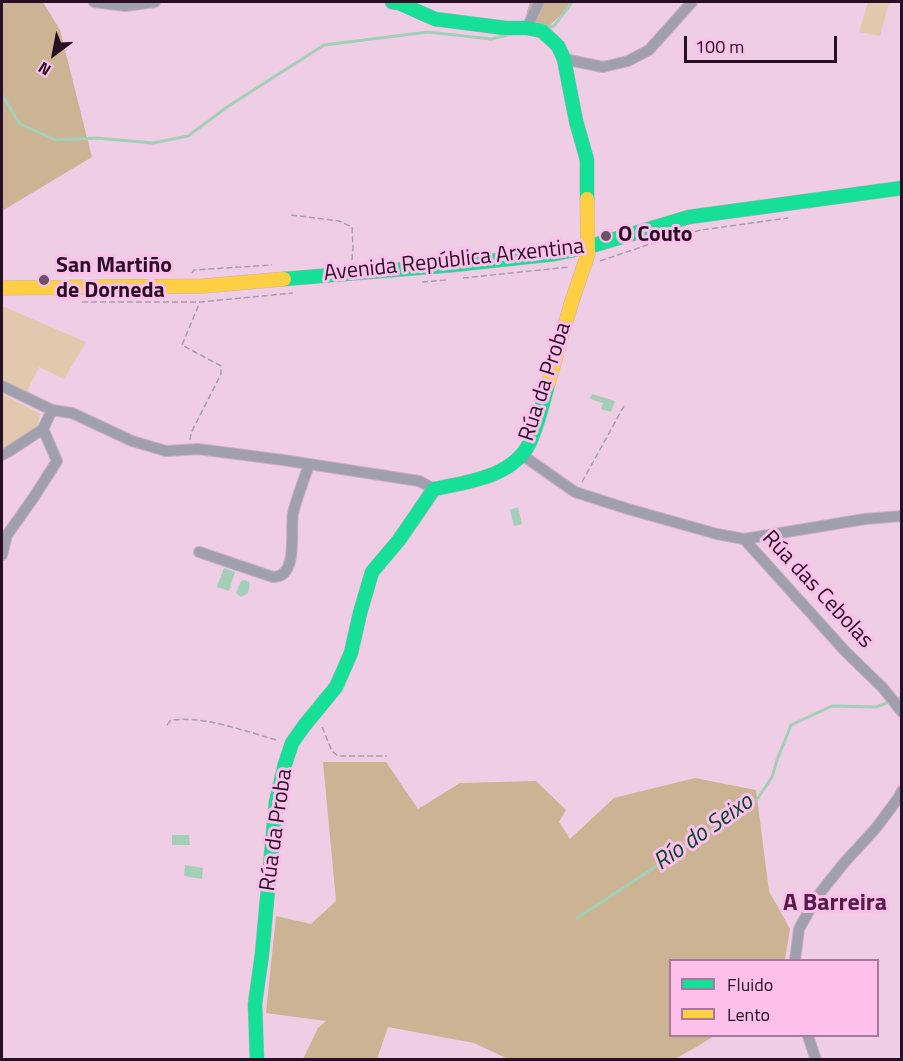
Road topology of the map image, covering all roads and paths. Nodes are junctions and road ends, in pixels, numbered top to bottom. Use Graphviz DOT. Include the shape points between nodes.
graph roads {
  1 [pos="94,2"];
  2 [pos="154,2"];
  3 [pos="392,2"];
  4 [pos="539,2"];
  5 [pos="692,2"];
  6 [pos="527,28"];
  7 [pos="564,59"];
  8 [pos="902,188"];
  9 [pos="291,215"];
  10 [pos="789,215"];
  11 [pos="588,248"];
  12 [pos="272,265"];
  13 [pos="585,265"];
  14 [pos="352,273"];
  15 [pos="187,278"];
  16 [pos="457,279"];
  17 [pos="445,280"];
  18 [pos="422,282"];
  19 [pos="204,286"];
  20 [pos="2,288"];
  21 [pos="2,386"];
  22 [pos="624,406"];
  23 [pos="52,410"];
  24 [pos="43,429"];
  25 [pos="189,450"];
  26 [pos="2,455"];
  27 [pos="522,455"];
  28 [pos="309,464"];
  29 [pos="434,489"];
  30 [pos="575,492"];
  31 [pos="902,516"];
  32 [pos="744,539"];
  33 [pos="199,552"];
  34 [pos="2,555"];
  35 [pos="902,712"];
  36 [pos="316,713"];
  37 [pos="167,725"];
  38 [pos="292,743"];
  39 [pos="387,756"];
  40 [pos="902,791"];
  41 [pos="795,959"];
  42 [pos="809,1037"];
  43 [pos="257,1059"];
  44 [pos="816,1059"];
  1 -- 2 [label="street" via="125,6"];
  3 -- 6 [label="street" via="435,19"];
  4 -- 6 [label="street"];
  5 -- 7 [label="street" via="649,50 628,61 603,67"];
  6 -- 7 [label="street" via="542,32 558,46"];
  7 -- 11 [label="street, Rúa da Proba" via="587,160"];
  8 -- 11 [label="street, Avenida República Arxentina" via="689,217"];
  9 -- 14 [label="path" via="339,221 352,227"];
  10 -- 13 [label="path" via="787,219 692,232"];
  11 -- 13 [label="street, Rúa da Proba"];
  11 -- 14 [label="street, Avenida República Arxentina" via="555,255"];
  12 -- 15 [label="path" via="194,270"];
  13 -- 16 [label="path"];
  13 -- 27 [label="street, Rúa da Proba" via="530,442"];
  14 -- 19 [label="street, Avenida República Arxentina"];
  17 -- 18 [label="path"];
  19 -- 20 [label="street, Avenida República Arxentina"];
  19 -- 25 [label="path" via="182,345 220,366 221,374 191,433"];
  21 -- 23 [label="street"];
  22 -- 30 [label="path"];
  23 -- 24 [label="street"];
  23 -- 25 [label="street" via="72,413 132,441 166,451"];
  24 -- 26 [label="street"];
  24 -- 34 [label="street" via="57,461 7,535"];
  25 -- 28 [label="street"];
  27 -- 29 [label="street, Rúa da Proba" via="498,473"];
  27 -- 30 [label="street, Rúa das Cebolas"];
  28 -- 29 [label="street" via="419,481"];
  28 -- 33 [label="street" via="293,514 292,550 286,573 273,577"];
  29 -- 36 [label="street, Rúa da Proba" via="372,572 351,653 336,687"];
  30 -- 32 [label="street, Rúa das Cebolas"];
  31 -- 32 [label="street"];
  32 -- 35 [label="street, Rúa das Cebolas"];
  36 -- 38 [label="street, Rúa da Proba"];
  36 -- 39 [label="path" via="332,751 338,756"];
  37 -- 38 [label="path" via="171,720 187,718"];
  38 -- 43 [label="street, Rúa da Proba" via="276,802 255,1004"];
  40 -- 41 [label="street" via="816,898 799,928"];
  42 -- 44 [label="street"];
}
